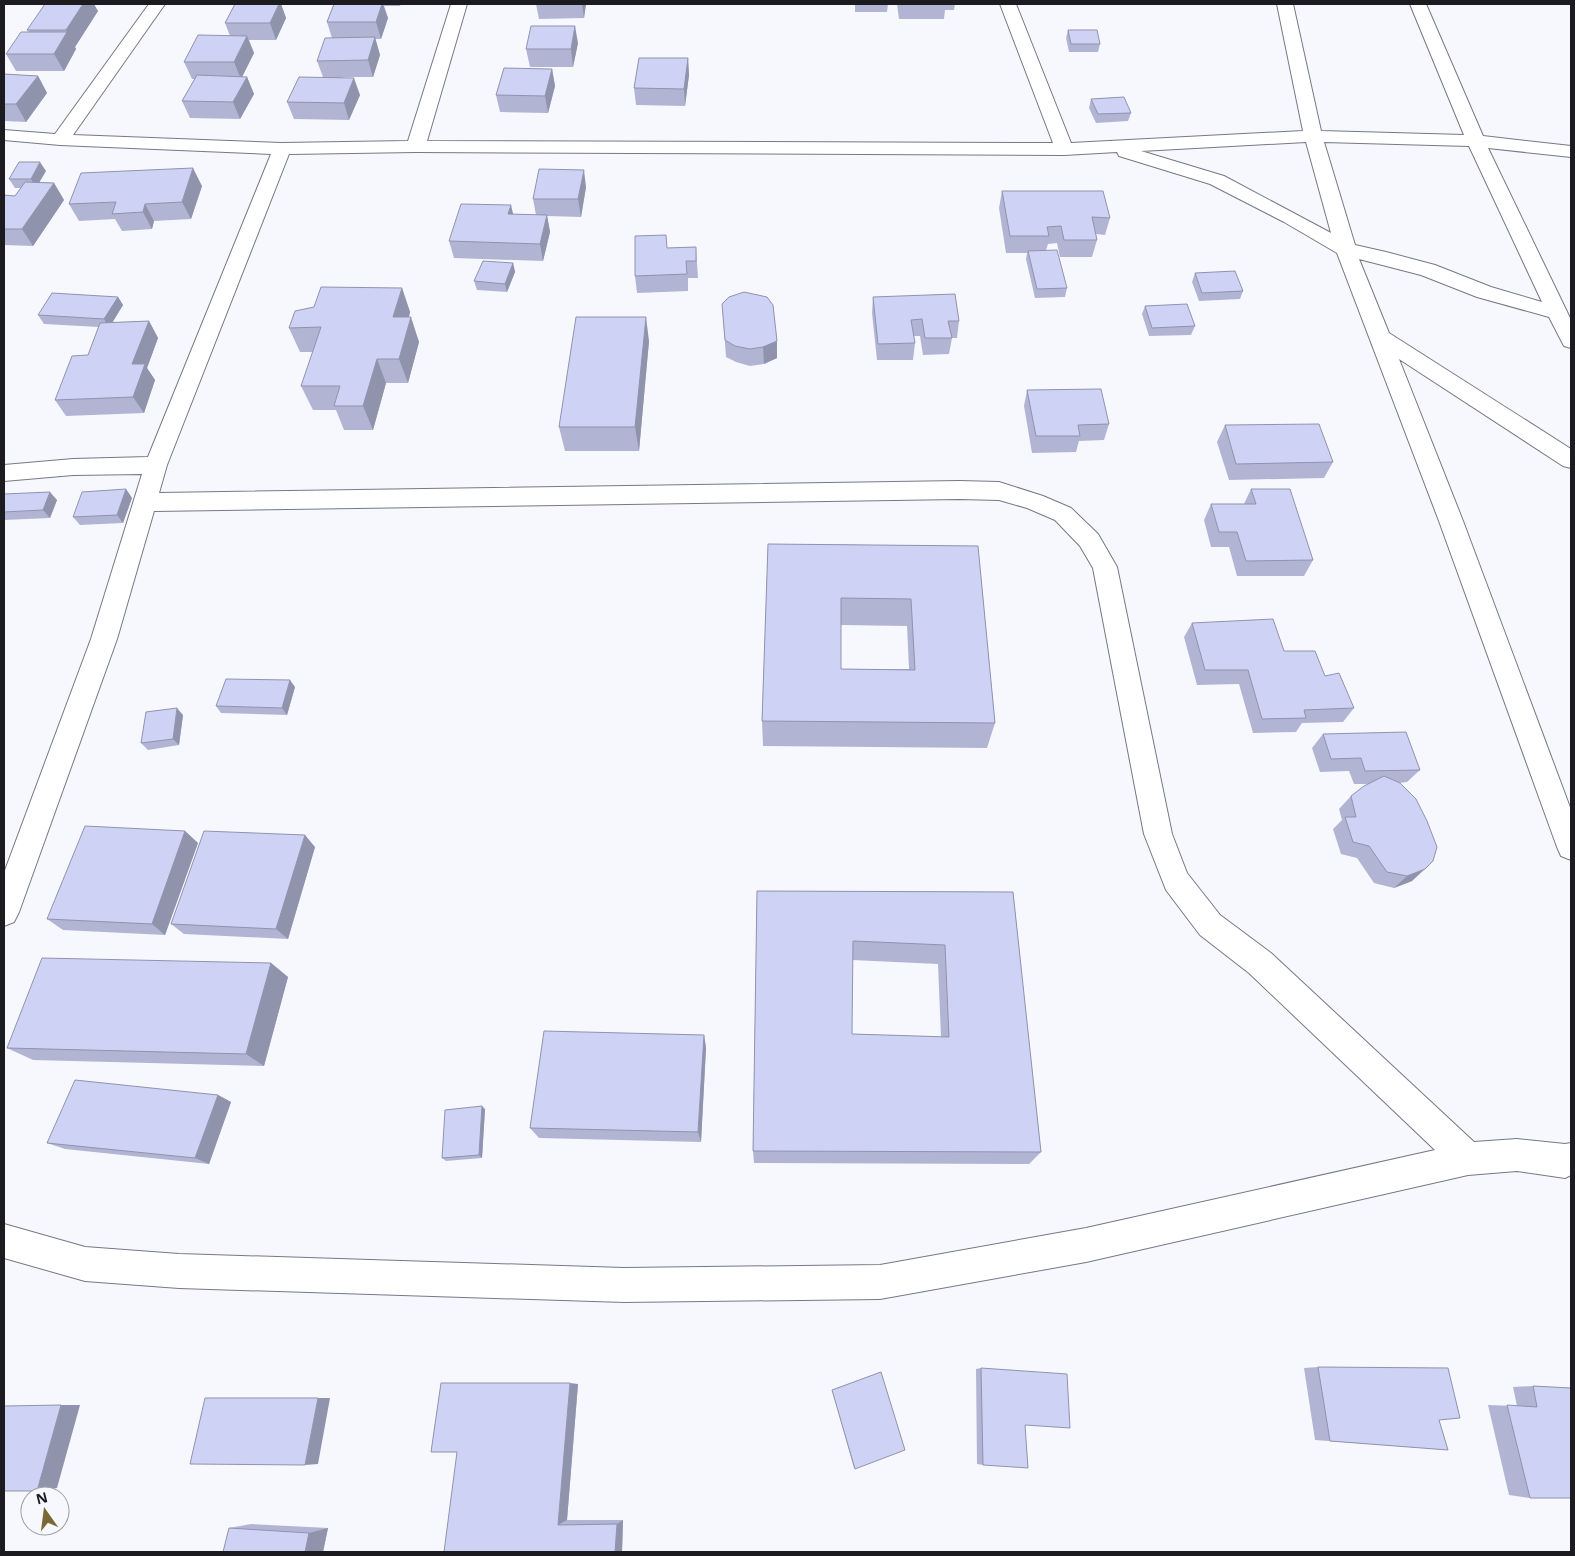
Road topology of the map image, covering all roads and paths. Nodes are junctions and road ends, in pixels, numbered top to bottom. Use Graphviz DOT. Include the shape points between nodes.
graph roads {
  1 [pos="157,4"];
  2 [pos="459,4"];
  3 [pos="1008,4"];
  4 [pos="1285,4"];
  5 [pos="1418,4"];
  6 [pos="4,135"];
  7 [pos="1313,136"];
  8 [pos="60,140"];
  9 [pos="1476,141"];
  10 [pos="416,146"];
  11 [pos="1111,147"];
  12 [pos="282,149"];
  13 [pos="1064,149"];
  14 [pos="1571,151"];
  15 [pos="1346,250"];
  16 [pos="1558,313"];
  17 [pos="1380,337"];
  18 [pos="1571,341"];
  19 [pos="1571,460"];
  20 [pos="156,465"];
  21 [pos="4,473"];
  22 [pos="146,502"];
  23 [pos="1571,847"];
  24 [pos="4,912"];
  25 [pos="1468,1159"];
  26 [pos="1571,1159"];
  27 [pos="4,1241"];
  1 -- 8 [label="street"];
  2 -- 10 [label="street"];
  3 -- 13 [label="street"];
  4 -- 7 [label="street"];
  5 -- 9 [label="street"];
  6 -- 8 [label="street"];
  7 -- 9 [label="street"];
  7 -- 11 [label="street"];
  7 -- 15 [label="street"];
  8 -- 12 [label="street"];
  9 -- 14 [label="street"];
  9 -- 16 [label="street"];
  10 -- 12 [label="street"];
  10 -- 13 [label="street"];
  11 -- 13 [label="street"];
  11 -- 15 [label="street" via="1217,180"];
  12 -- 20 [label="street"];
  15 -- 16 [label="street" via="1428,270 1484,292"];
  15 -- 17 [label="street"];
  16 -- 18 [label="street"];
  17 -- 19 [label="street"];
  17 -- 23 [label="street"];
  20 -- 21 [label="street"];
  20 -- 22 [label="street"];
  22 -- 24 [label="street" via="104,639"];
  22 -- 25 [label="street" via="959,490 1000,491 1063,514 1089,540 1105,567 1158,834 1176,881 1210,925 1260,963"];
  25 -- 26 [label="street" via="1518,1155"];
  25 -- 27 [label="street" via="1086,1245 880,1282 624,1285 178,1271 85,1264"];
}
